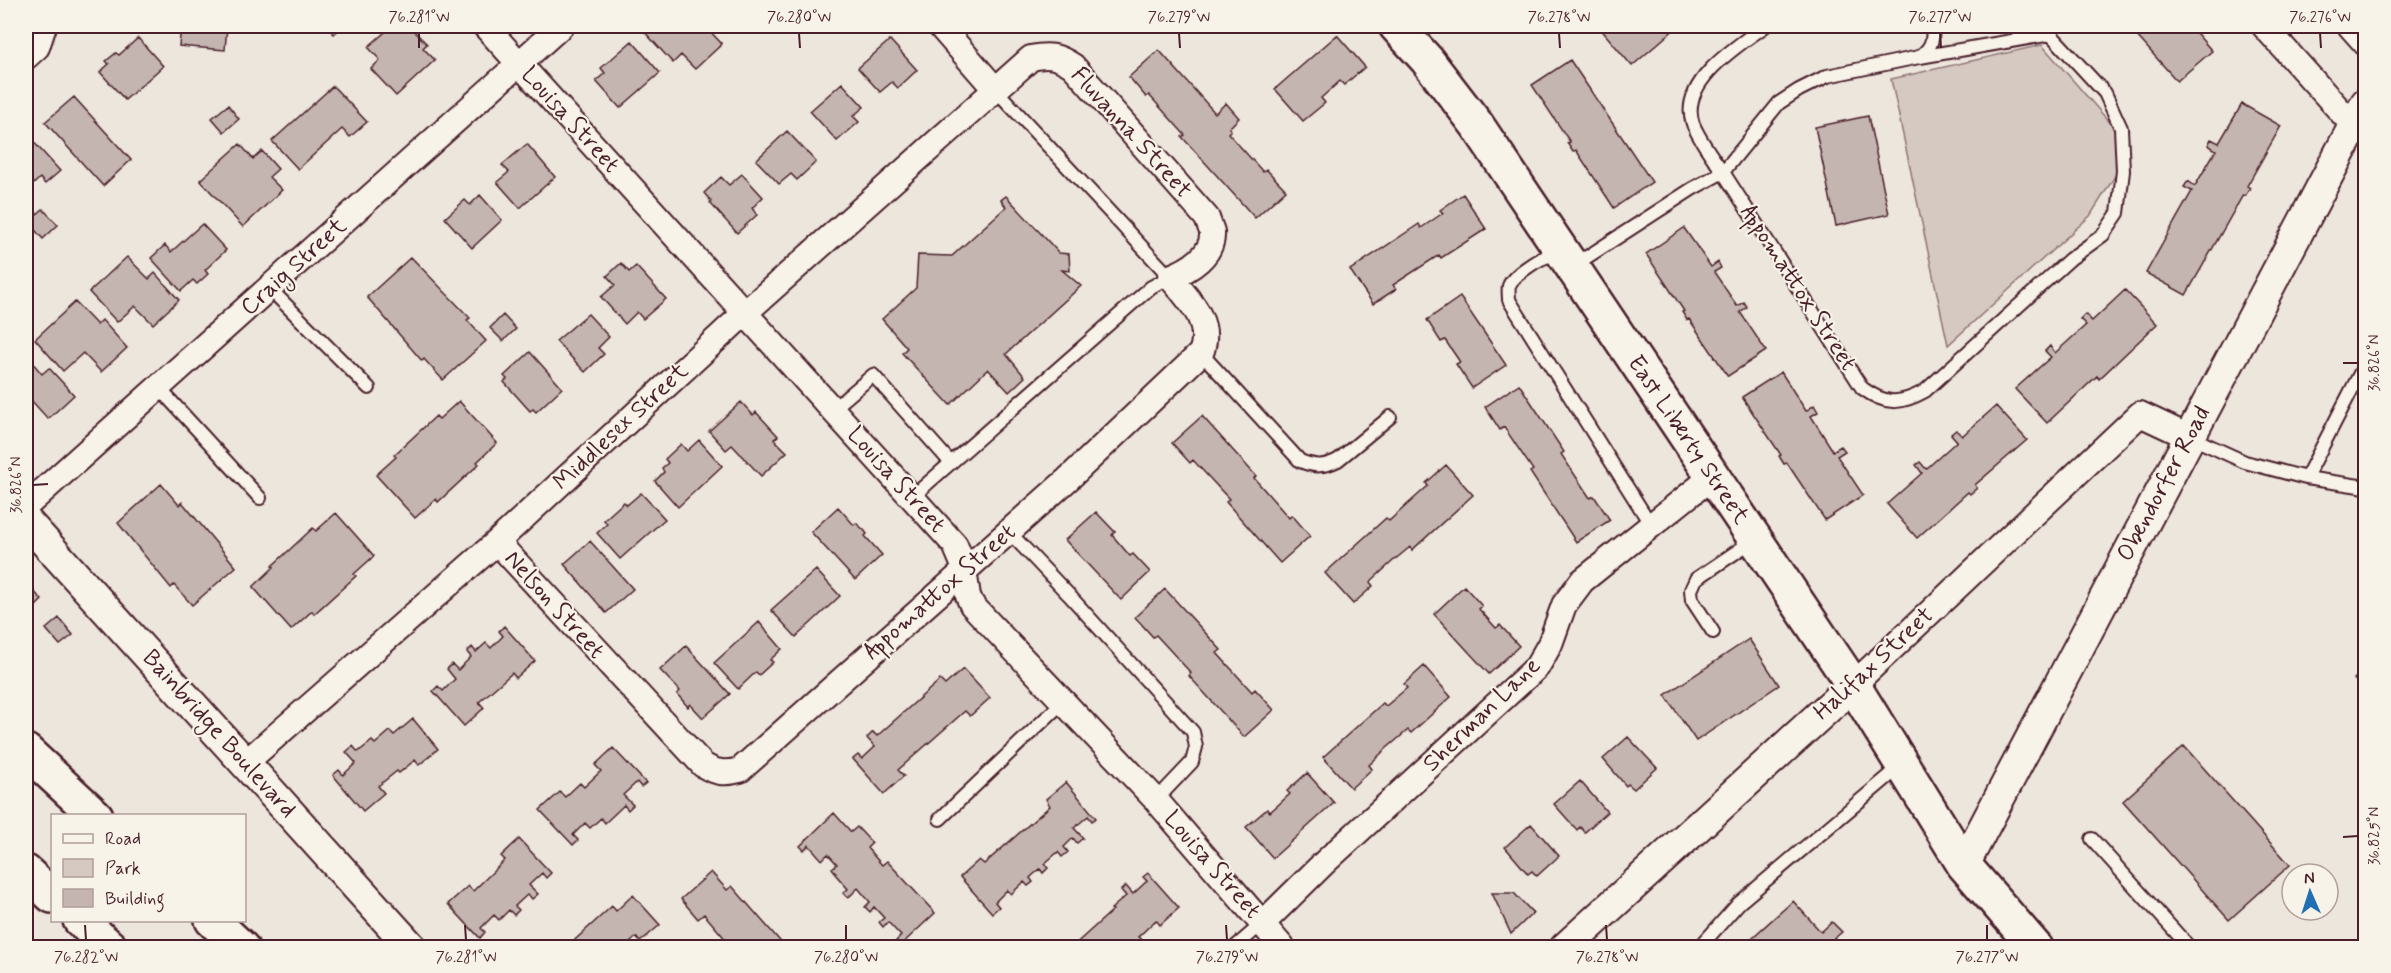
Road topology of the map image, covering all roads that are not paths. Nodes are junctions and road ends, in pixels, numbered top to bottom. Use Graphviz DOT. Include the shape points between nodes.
graph roads {
  1 [pos="44,26"];
  2 [pos="485,26"];
  3 [pos="561,26"];
  4 [pos="940,26"];
  5 [pos="1396,26"];
  6 [pos="1765,26"];
  7 [pos="1932,26"];
  8 [pos="2264,26"];
  9 [pos="2350,26"];
  10 [pos="2047,30"];
  11 [pos="2366,44"];
  12 [pos="26,57"];
  13 [pos="1919,57"];
  14 [pos="519,63"];
  15 [pos="995,89"];
  16 [pos="2359,114"];
  17 [pos="1724,172"];
  18 [pos="1566,256"];
  19 [pos="1170,277"];
  20 [pos="270,289"];
  21 [pos="746,312"];
  22 [pos="1201,353"];
  23 [pos="2366,362"];
  24 [pos="159,388"];
  25 [pos="369,388"];
  26 [pos="833,409"];
  27 [pos="1390,417"];
  28 [pos="2189,437"];
  29 [pos="951,463"];
  30 [pos="1713,476"];
  31 [pos="2306,478"];
  32 [pos="2366,487"];
  33 [pos="912,497"];
  34 [pos="260,498"];
  35 [pos="26,506"];
  36 [pos="26,521"];
  37 [pos="1651,525"];
  38 [pos="1009,532"];
  39 [pos="1755,540"];
  40 [pos="497,542"];
  41 [pos="963,573"];
  42 [pos="1713,632"];
  43 [pos="612,669"];
  44 [pos="1853,685"];
  45 [pos="1064,701"];
  46 [pos="26,751"];
  47 [pos="245,763"];
  48 [pos="1902,765"];
  49 [pos="1156,800"];
  50 [pos="94,814"];
  51 [pos="940,819"];
  52 [pos="2092,839"];
  53 [pos="1964,865"];
  54 [pos="26,872"];
  55 [pos="51,895"];
  56 [pos="82,922"];
  57 [pos="213,922"];
  58 [pos="1263,923"];
  59 [pos="111,948"];
  60 [pos="242,948"];
  61 [pos="412,948"];
  62 [pos="1234,948"];
  63 [pos="1283,948"];
  64 [pos="1565,948"];
  65 [pos="1699,948"];
  66 [pos="2036,948"];
  67 [pos="2190,948"];
  1 -- 12 [label="street" via="38,47"];
  2 -- 14 [label="street, Louisa Street"];
  3 -- 14 [label="street, Craig Street"];
  4 -- 15 [label="street"];
  5 -- 18 [label="main road, East Liberty Street" via="1477,125"];
  6 -- 17 [label="lane, Appomattox Street" via="1730,51 1693,94 1694,125"];
  7 -- 13 [label="lane" via="1934,37 1929,49"];
  8 -- 16 [label="street"];
  9 -- 11 [label="street"];
  10 -- 13 [label="lane"];
  10 -- 17 [label="lane, Appomattox Street" via="2105,93 2121,128 2123,171 2118,213 2103,235 2070,259 1925,391 1910,399 1893,402 1876,398 1862,388"];
  13 -- 17 [label="lane" via="1827,76 1799,90 1779,103"];
  14 -- 20 [label="street, Craig Street"];
  14 -- 21 [label="street, Louisa Street"];
  15 -- 19 [label="lane"];
  15 -- 19 [label="street, Fluvanna Street" via="1031,58 1046,54 1061,57 1073,66 1207,218 1212,232 1204,255 1184,272"];
  15 -- 21 [label="street, Middlesex Street"];
  16 -- 28 [label="street, Obendorfer Road"];
  17 -- 18 [label="lane" via="1587,257"];
  18 -- 30 [label="main road, East Liberty Street"];
  18 -- 37 [label="lane" via="1547,256 1516,275 1509,286 1509,300"];
  19 -- 22 [label="street" via="1200,314 1205,329"];
  19 -- 29 [label="lane" via="1151,287"];
  20 -- 24 [label="street, Craig Street"];
  20 -- 25 [label="lane"];
  21 -- 26 [label="street, Louisa Street"];
  21 -- 40 [label="street, Middlesex Street"];
  22 -- 27 [label="lane" via="1300,461 1314,466 1338,460"];
  22 -- 38 [label="street, Appomattox Street"];
  23 -- 31 [label="lane"];
  24 -- 34 [label="lane"];
  24 -- 35 [label="street, Craig Street"];
  26 -- 29 [label="lane" via="873,375"];
  26 -- 33 [label="street, Louisa Street"];
  28 -- 31 [label="lane" via="2245,462"];
  28 -- 44 [label="street, Halifax Street" via="2140,414"];
  28 -- 53 [label="street, Obendorfer Road"];
  29 -- 33 [label="lane"];
  30 -- 37 [label="street, Sherman Lane"];
  30 -- 39 [label="main road, East Liberty Street"];
  31 -- 32 [label="lane"];
  33 -- 41 [label="street, Louisa Street" via="955,545"];
  36 -- 47 [label="street, Bainbridge Boulevard"];
  37 -- 58 [label="street, Sherman Lane" via="1582,581 1564,605 1537,667"];
  38 -- 41 [label="street, Appomattox Street"];
  38 -- 49 [label="lane" via="1193,732 1196,747 1192,762"];
  39 -- 42 [label="lane" via="1696,579 1692,600"];
  39 -- 44 [label="main road, East Liberty Street"];
  40 -- 43 [label="street, Nelson Street"];
  40 -- 47 [label="street, Middlesex Street"];
  41 -- 43 [label="street, Appomattox Street" via="740,770 725,774 703,765"];
  41 -- 45 [label="street, Louisa Street" via="972,605"];
  44 -- 48 [label="main road, East Liberty Street"];
  44 -- 64 [label="street, Halifax Street"];
  45 -- 49 [label="street, Louisa Street"];
  45 -- 51 [label="lane"];
  46 -- 50 [label="main road"];
  47 -- 61 [label="street, Bainbridge Boulevard"];
  48 -- 53 [label="main road, East Liberty Street"];
  48 -- 65 [label="lane" via="1739,903"];
  49 -- 58 [label="street, Louisa Street"];
  52 -- 67 [label="lane"];
  53 -- 66 [label="main road, East Liberty Street"];
  54 -- 55 [label="main road"];
  56 -- 59 [label="main road"];
  57 -- 60 [label="main road"];
  58 -- 62 [label="lane"];
  58 -- 63 [label="street, Louisa Street"];
}
